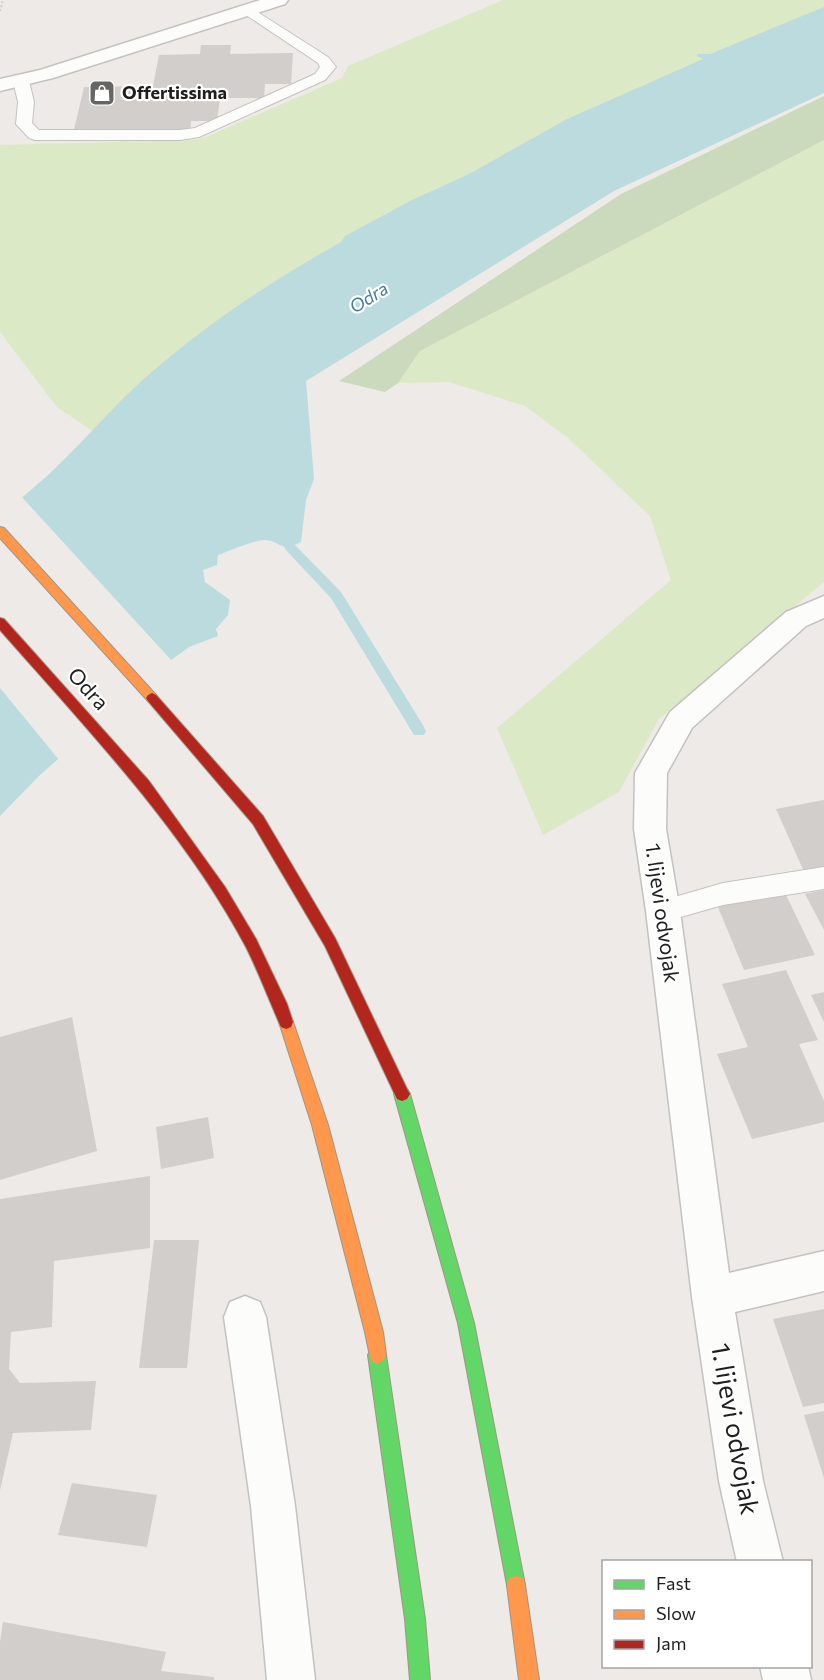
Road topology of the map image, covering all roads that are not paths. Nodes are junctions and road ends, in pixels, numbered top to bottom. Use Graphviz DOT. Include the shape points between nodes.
graph roads {
  1 [pos="279,0"];
  2 [pos="248,10"];
  3 [pos="87,59"];
  4 [pos="22,61"];
  5 [pos="21,81"];
  6 [pos="0,85"];
  7 [pos="0,531"];
  8 [pos="824,606"];
  9 [pos="0,622"];
  10 [pos="824,878"];
  11 [pos="663,911"];
  12 [pos="824,1271"];
  13 [pos="712,1297"];
  14 [pos="245,1317"];
  15 [pos="760,1560"];
  16 [pos="291,1680"];
  17 [pos="420,1680"];
  18 [pos="529,1680"];
  1 -- 2 [label="street"];
  2 -- 3 [label="street"];
  2 -- 5 [label="lane" via="328,67 320,78 199,132 35,135 24,124 26,102"];
  3 -- 4 [label="street"];
  3 -- 5 [label="street"];
  5 -- 6 [label="street"];
  7 -- 18 [label="main road, Odra" via="192,742 264,831 330,942 402,1095 466,1323 518,1594"];
  8 -- 11 [label="street, 1. lijevi odvojak" via="796,619 681,720 651,773 650,829"];
  9 -- 17 [label="main road, Odra" via="144,785 220,891 280,1004 320,1125 374,1332 415,1619"];
  10 -- 11 [label="lane" via="723,894"];
  11 -- 13 [label="street, 1. lijevi odvojak"];
  12 -- 13 [label="street"];
  13 -- 15 [label="street, 1. lijevi odvojak" via="741,1481"];
  14 -- 16 [label="street" via="273,1506"];
}
